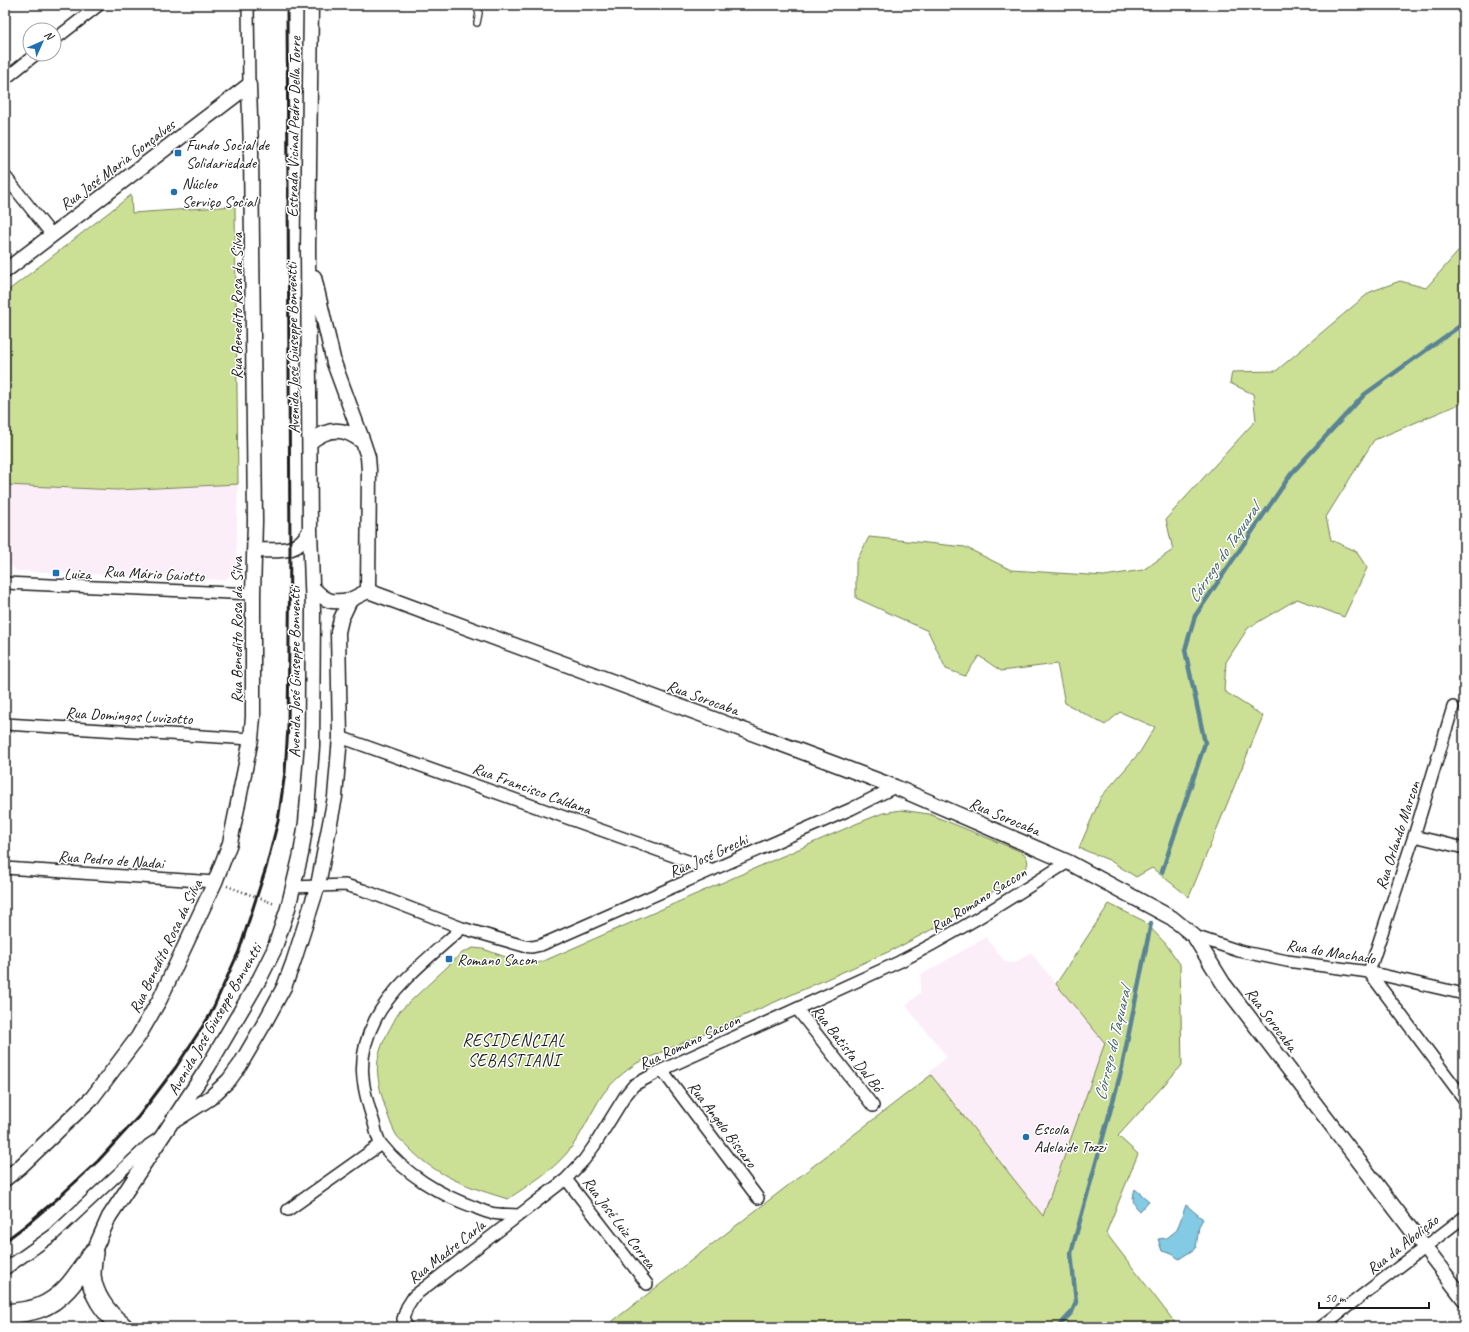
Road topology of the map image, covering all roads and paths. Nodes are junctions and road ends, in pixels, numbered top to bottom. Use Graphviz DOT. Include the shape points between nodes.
graph roads {
  1 [pos="99,5"];
  2 [pos="248,5"];
  3 [pos="311,5"];
  4 [pos="475,5"];
  5 [pos="477,23"];
  6 [pos="62,34"];
  7 [pos="26,62"];
  8 [pos="5,79"];
  9 [pos="249,85"];
  10 [pos="5,176"];
  11 [pos="52,235"];
  12 [pos="308,249"];
  13 [pos="5,271"];
  14 [pos="310,442"];
  15 [pos="363,442"];
  16 [pos="310,530"];
  17 [pos="254,550"];
  18 [pos="290,550"];
  19 [pos="311,569"];
  20 [pos="5,583"];
  21 [pos="313,588"];
  22 [pos="368,591"];
  23 [pos="253,594"];
  24 [pos="350,600"];
  25 [pos="1453,707"];
  26 [pos="5,724"];
  27 [pos="340,737"];
  28 [pos="251,738"];
  29 [pos="895,787"];
  30 [pos="1414,836"];
  31 [pos="1464,848"];
  32 [pos="1068,862"];
  33 [pos="5,868"];
  34 [pos="713,870"];
  35 [pos="215,882"];
  36 [pos="318,885"];
  37 [pos="294,887"];
  38 [pos="288,908"];
  39 [pos="462,928"];
  40 [pos="1194,936"];
  41 [pos="1369,972"];
  42 [pos="1464,994"];
  43 [pos="797,1009"];
  44 [pos="662,1070"];
  45 [pos="1464,1099"];
  46 [pos="873,1106"];
  47 [pos="173,1122"];
  48 [pos="164,1134"];
  49 [pos="381,1144"];
  50 [pos="5,1179"];
  51 [pos="566,1179"];
  52 [pos="758,1198"];
  53 [pos="288,1210"];
  54 [pos="518,1215"];
  55 [pos="1464,1217"];
  56 [pos="1425,1247"];
  57 [pos="93,1253"];
  58 [pos="5,1269"];
  59 [pos="647,1284"];
  60 [pos="1464,1299"];
  61 [pos="5,1314"];
  62 [pos="405,1323"];
  63 [pos="5,1326"];
  64 [pos="11,1327"];
  65 [pos="122,1327"];
  66 [pos="1321,1327"];
  1 -- 6 [label="street"];
  2 -- 9 [label="street, Rua Benedito Rosa da Silva"];
  3 -- 12 [label="street, Estrada Vicinal Pedro Della Torre"];
  4 -- 5 [label="lane" via="479,13"];
  7 -- 8 [label="street"];
  9 -- 11 [label="street, Rua José Maria Gonçalves"];
  9 -- 17 [label="street, Rua Benedito Rosa da Silva"];
  10 -- 11 [label="street"];
  11 -- 13 [label="street, Rua José Maria Gonçalves"];
  12 -- 14 [label="street, Avenida José Giuseppe Bonventti"];
  12 -- 15 [label="street, Avenida José Giuseppe Bonventti" via="334,363"];
  14 -- 15 [label="street" via="318,436 336,430 355,435"];
  14 -- 16 [label="street, Avenida José Giuseppe Bonventti"];
  15 -- 22 [label="street, Avenida José Giuseppe Bonventti" via="369,470"];
  16 -- 18 [label="street" via="302,542"];
  16 -- 19 [label="street, Avenida José Giuseppe Bonventti"];
  17 -- 18 [label="street"];
  17 -- 23 [label="street, Rua Benedito Rosa da Silva"];
  18 -- 19 [label="street"];
  19 -- 21 [label="street, Avenida José Giuseppe Bonventti"];
  20 -- 23 [label="street, Rua Mário Gaiotto"];
  21 -- 24 [label="street" via="327,600"];
  21 -- 37 [label="street, Avenida José Giuseppe Bonventti" via="310,786"];
  22 -- 24 [label="street"];
  22 -- 29 [label="street, Rua Sorocaba"];
  23 -- 28 [label="street, Rua Benedito Rosa da Silva"];
  24 -- 27 [label="street, Avenida José Giuseppe Bonventti" via="338,632"];
  25 -- 30 [label="street, Rua Orlando Marcon"];
  26 -- 28 [label="street, Rua Domingos Luvizotto"];
  27 -- 34 [label="street, Rua Francisco Caldana"];
  27 -- 36 [label="street, Avenida José Giuseppe Bonventti" via="335,797"];
  28 -- 35 [label="street, Rua Benedito Rosa da Silva" via="230,843"];
  29 -- 32 [label="street, Rua Sorocaba"];
  29 -- 34 [label="street, Rua José Grechi"];
  30 -- 31 [label="street"];
  30 -- 41 [label="street, Rua Orlando Marcon"];
  32 -- 40 [label="street, Rua Sorocaba" via="1172,918"];
  32 -- 43 [label="street, Rua Romano Saccon" via="937,943"];
  33 -- 35 [label="street, Rua Pedro de Nadai"];
  34 -- 39 [label="street, Rua José Grechi" via="541,946 524,946"];
  35 -- 38 [label="path"];
  35 -- 50 [label="street, Rua Benedito Rosa da Silva" via="160,999 138,1037 92,1098"];
  36 -- 37 [label="street"];
  36 -- 39 [label="street" via="345,885 363,890"];
  36 -- 47 [label="street, Avenida José Giuseppe Bonventti" via="284,986 240,1065 210,1098"];
  37 -- 38 [label="street, Avenida José Giuseppe Bonventti"];
  38 -- 47 [label="street, Avenida José Giuseppe Bonventti" via="274,950 257,984"];
  39 -- 49 [label="street" via="402,983 383,1005 365,1045 362,1063 363,1082 368,1107"];
  40 -- 41 [label="street, Rua do Machado" via="1246,953"];
  40 -- 56 [label="street, Rua Sorocaba" via="1223,983"];
  41 -- 42 [label="street, Rua do Machado"];
  41 -- 45 [label="street"];
  43 -- 44 [label="street, Rua Romano Saccon"];
  43 -- 46 [label="street, Rua Batista Dal Bó"];
  44 -- 51 [label="street, Rua Romano Saccon" via="634,1086 625,1096 594,1146"];
  44 -- 52 [label="street, Rua Angelo Biscaro"];
  47 -- 48 [label="street, Avenida José Giuseppe Bonventti"];
  48 -- 57 [label="street, Avenida José Giuseppe Bonventti" via="109,1217"];
  48 -- 58 [label="street" via="53,1235"];
  49 -- 53 [label="street"];
  49 -- 54 [label="street" via="400,1164 440,1192 490,1213"];
  51 -- 54 [label="street, Rua Romano Saccon"];
  51 -- 59 [label="street, Rua José Luiz Correa"];
  54 -- 62 [label="street, Rua Madre Carla" via="414,1296 407,1308"];
  55 -- 56 [label="street, Rua da Abolição"];
  56 -- 60 [label="street, Rua Sorocaba"];
  56 -- 66 [label="street, Rua da Abolição"];
  57 -- 61 [label="highway" via="69,1287 49,1304 38,1309"];
  57 -- 65 [label="highway" via="91,1275 96,1295 107,1312"];
  63 -- 64 [label="highway"];
}
